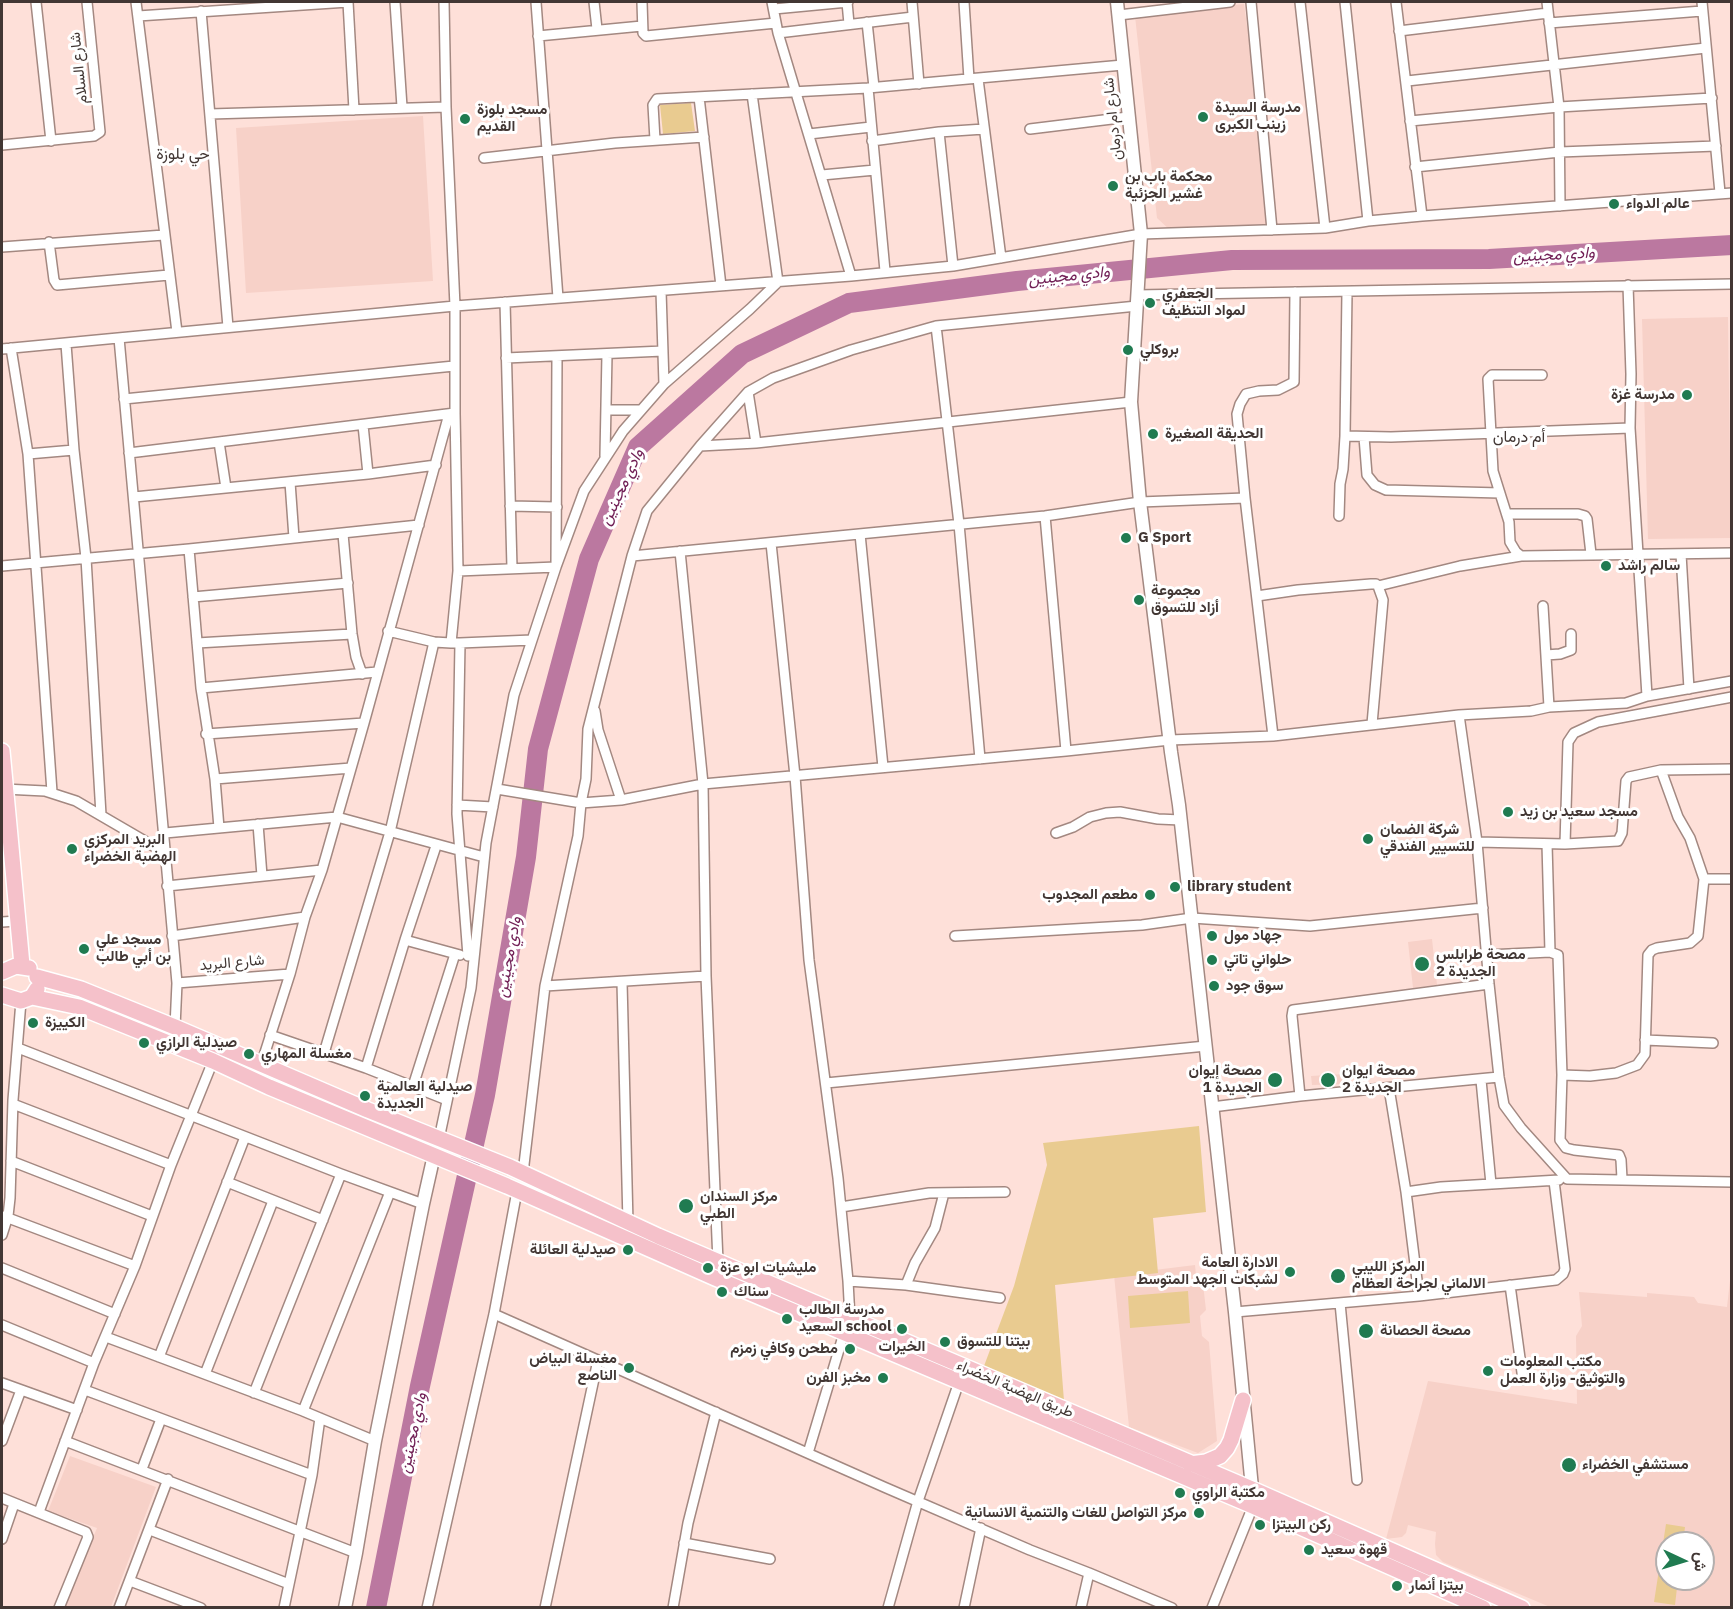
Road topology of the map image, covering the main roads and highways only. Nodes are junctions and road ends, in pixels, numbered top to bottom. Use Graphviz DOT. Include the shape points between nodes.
graph roads {
  1 [pos="2,751"];
  2 [pos="11,968"];
  3 [pos="37,977"];
  4 [pos="16,998"];
  5 [pos="655,1243"];
  6 [pos="847,1326"];
  7 [pos="1243,1400"];
  8 [pos="1189,1464"];
  9 [pos="1483,1608"];
  10 [pos="1522,1608"];
  1 -- 2 [label="main road" via="17,921"];
  2 -- 3 [label="main road" via="31,969"];
  2 -- 4 [label="main road" via="2,983 5,994"];
  3 -- 4 [label="main road" via="37,987"];
  3 -- 5 [label="main road, طريق الهضبة الخضراء" via="81,989 516,1170 628,1223"];
  4 -- 5 [label="main road, طريق الهضبة الخضراء" via="79,1007 213,1060 512,1189"];
  5 -- 6 [label="main road, طريق الهضبة الخضراء"];
  5 -- 6 [label="main road, طريق الهضبة الخضراء" via="718,1262"];
  6 -- 8 [label="main road, طريق الهضبة الخضراء"];
  6 -- 9 [label="main road, طريق الهضبة الخضراء" via="959,1382"];
  7 -- 8 [label="main road" via="1227,1448 1206,1462"];
  8 -- 10 [label="main road, طريق الهضبة الخضراء"];
}
